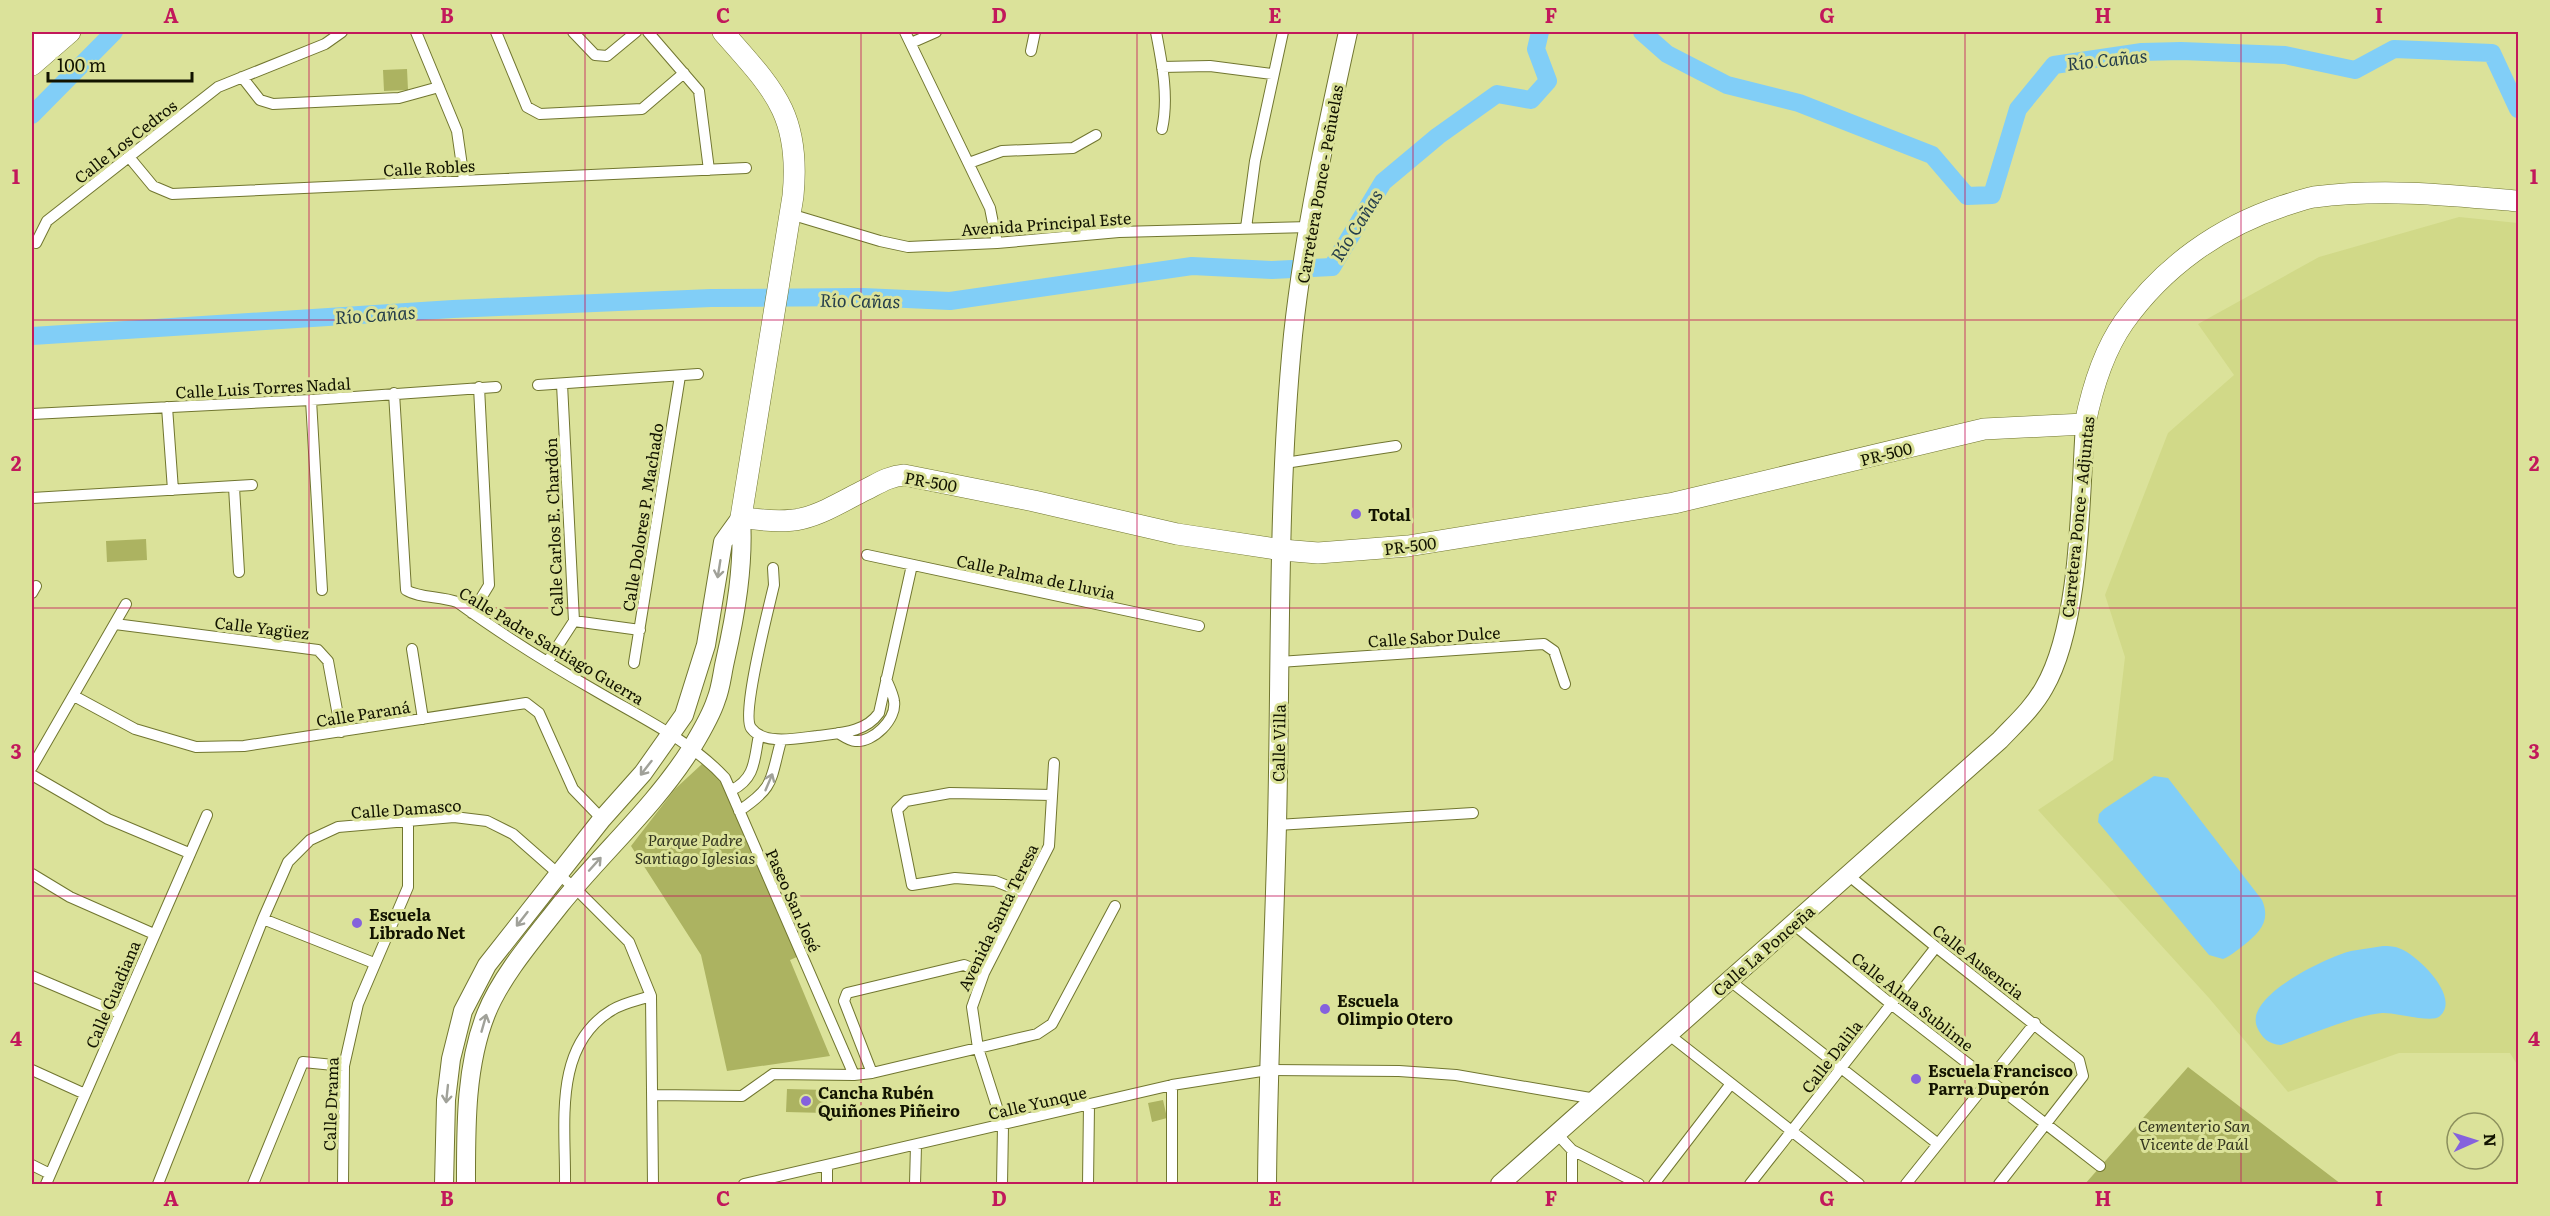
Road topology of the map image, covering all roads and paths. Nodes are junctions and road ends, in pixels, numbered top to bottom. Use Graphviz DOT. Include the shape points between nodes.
graph roads {
  1 [pos="43,32"];
  2 [pos="70,32"];
  3 [pos="342,32"];
  4 [pos="416,32"];
  5 [pos="496,32"];
  6 [pos="573,32"];
  7 [pos="636,32"];
  8 [pos="648,32"];
  9 [pos="723,32"];
  10 [pos="905,32"];
  11 [pos="936,32"];
  12 [pos="1035,32"];
  13 [pos="1156,32"];
  14 [pos="1283,32"];
  15 [pos="1348,32"];
  16 [pos="32,42"];
  17 [pos="911,43"];
  18 [pos="1032,51"];
  19 [pos="32,65"];
  20 [pos="1162,67"];
  21 [pos="684,73"];
  22 [pos="1272,74"];
  23 [pos="242,77"];
  24 [pos="438,87"];
  25 [pos="1162,129"];
  26 [pos="1096,135"];
  27 [pos="129,156"];
  28 [pos="969,163"];
  29 [pos="746,168"];
  30 [pos="709,170"];
  31 [pos="464,180"];
  32 [pos="2518,201"];
  33 [pos="790,214"];
  34 [pos="1246,228"];
  35 [pos="1308,234"];
  36 [pos="36,243"];
  37 [pos="997,243"];
  38 [pos="1298,301"];
  39 [pos="698,374"];
  40 [pos="680,376"];
  41 [pos="562,384"];
  42 [pos="538,386"];
  43 [pos="479,387"];
  44 [pos="496,387"];
  45 [pos="394,393"];
  46 [pos="311,400"];
  47 [pos="167,408"];
  48 [pos="32,414"];
  49 [pos="2085,424"];
  50 [pos="1396,446"];
  51 [pos="1285,463"];
  52 [pos="252,485"];
  53 [pos="234,487"];
  54 [pos="173,490"];
  55 [pos="32,498"];
  56 [pos="741,517"];
  57 [pos="1282,550"];
  58 [pos="867,555"];
  59 [pos="912,565"];
  60 [pos="773,568"];
  61 [pos="238,572"];
  62 [pos="322,590"];
  63 [pos="126,603"];
  64 [pos="472,613"];
  65 [pos="574,621"];
  66 [pos="115,624"];
  67 [pos="1199,626"];
  68 [pos="640,630"];
  69 [pos="412,649"];
  70 [pos="426,660"];
  71 [pos="548,661"];
  72 [pos="414,662"];
  73 [pos="1280,662"];
  74 [pos="634,663"];
  75 [pos="1565,684"];
  76 [pos="74,696"];
  77 [pos="2025,714"];
  78 [pos="423,719"];
  79 [pos="340,732"];
  80 [pos="759,735"];
  81 [pos="781,741"];
  82 [pos="682,743"];
  83 [pos="1054,763"];
  84 [pos="32,767"];
  85 [pos="32,775"];
  86 [pos="732,790"];
  87 [pos="1052,795"];
  88 [pos="739,811"];
  89 [pos="1473,813"];
  90 [pos="207,815"];
  91 [pos="602,819"];
  92 [pos="408,821"];
  93 [pos="1277,825"];
  94 [pos="189,854"];
  95 [pos="558,873"];
  96 [pos="32,874"];
  97 [pos="1848,875"];
  98 [pos="574,888"];
  99 [pos="1025,893"];
  100 [pos="1115,906"];
  101 [pos="263,919"];
  102 [pos="1793,924"];
  103 [pos="154,934"];
  104 [pos="1936,947"];
  105 [pos="374,963"];
  106 [pos="984,973"];
  107 [pos="32,976"];
  108 [pos="1729,980"];
  109 [pos="651,996"];
  110 [pos="1891,1004"];
  111 [pos="119,1013"];
  112 [pos="2035,1023"];
  113 [pos="1668,1034"];
  114 [pos="978,1048"];
  115 [pos="344,1066"];
  116 [pos="1842,1067"];
  117 [pos="32,1070"];
  118 [pos="1268,1070"];
  119 [pos="873,1073"];
  120 [pos="854,1075"];
  121 [pos="1989,1080"];
  122 [pos="1173,1085"];
  123 [pos="1730,1085"];
  124 [pos="85,1094"];
  125 [pos="654,1095"];
  126 [pos="1596,1100"];
  127 [pos="1089,1106"];
  128 [pos="2046,1123"];
  129 [pos="1003,1126"];
  130 [pos="1791,1131"];
  131 [pos="1558,1135"];
  132 [pos="1938,1144"];
  133 [pos="916,1145"];
  134 [pos="1572,1150"];
  135 [pos="32,1165"];
  136 [pos="827,1166"];
  137 [pos="2100,1166"];
  138 [pos="50,1174"];
  139 [pos="46,1185"];
  140 [pos="158,1185"];
  141 [pos="253,1185"];
  142 [pos="343,1185"];
  143 [pos="444,1185"];
  144 [pos="466,1185"];
  145 [pos="565,1185"];
  146 [pos="653,1185"];
  147 [pos="744,1185"];
  148 [pos="827,1185"];
  149 [pos="915,1185"];
  150 [pos="1002,1185"];
  151 [pos="1088,1185"];
  152 [pos="1172,1185"];
  153 [pos="1267,1185"];
  154 [pos="1500,1185"];
  155 [pos="1572,1185"];
  156 [pos="1639,1185"];
  157 [pos="1654,1185"];
  158 [pos="1750,1185"];
  159 [pos="1859,1185"];
  160 [pos="1906,1185"];
  161 [pos="1999,1185"];
  1 -- 16 [label="highway"];
  2 -- 19 [label="highway"];
  3 -- 23 [label="street, Calle Los Cedros" via="325,44"];
  4 -- 24 [label="street"];
  5 -- 21 [label="street" via="527,107 540,114 642,109"];
  6 -- 7 [label="street" via="595,56 607,56"];
  8 -- 21 [label="street"];
  9 -- 33 [label="highway" via="769,83 786,115 794,157"];
  10 -- 17 [label="street"];
  11 -- 17 [label="street"];
  12 -- 18 [label="street"];
  13 -- 20 [label="street"];
  14 -- 22 [label="street"];
  15 -- 35 [label="main road, Carretera Ponce - Peñuelas" via="1321,151"];
  17 -- 28 [label="street"];
  20 -- 22 [label="street" via="1210,66"];
  20 -- 25 [label="street"];
  21 -- 30 [label="street" via="699,91"];
  22 -- 34 [label="street"];
  23 -- 24 [label="street" via="260,100 273,105 399,98"];
  23 -- 27 [label="street, Calle Los Cedros" via="218,87"];
  24 -- 31 [label="street" via="457,131"];
  26 -- 28 [label="street" via="1073,148 1002,152"];
  27 -- 31 [label="street, Calle Robles" via="153,186 172,194"];
  27 -- 36 [label="street, Calle Los Cedros" via="47,221"];
  28 -- 37 [label="street" via="990,208"];
  29 -- 30 [label="street, Calle Robles"];
  30 -- 31 [label="street, Calle Robles"];
  32 -- 49 [label="highway, Carretera Ponce - Adjuntas" via="2398,191 2311,198 2258,214 2215,235 2150,290 2123,323 2096,380"];
  33 -- 37 [label="street, Avenida Principal Este" via="908,247"];
  33 -- 56 [label="highway"];
  34 -- 35 [label="street, Avenida Principal Este"];
  34 -- 37 [label="street, Avenida Principal Este" via="1119,232"];
  35 -- 38 [label="main road, Carretera Ponce - Peñuelas"];
  38 -- 51 [label="main road, Calle Villa"];
  39 -- 40 [label="street"];
  40 -- 41 [label="street"];
  40 -- 68 [label="street, Calle Dolores P. Machado"];
  41 -- 42 [label="street"];
  41 -- 65 [label="street, Calle Carlos E. Chardón"];
  43 -- 44 [label="street, Calle Luis Torres Nadal"];
  43 -- 45 [label="street, Calle Luis Torres Nadal"];
  43 -- 64 [label="street" via="489,585"];
  45 -- 46 [label="street, Calle Luis Torres Nadal"];
  45 -- 64 [label="street, Calle Padre Santiago Guerra" via="406,590 414,595 440,596"];
  46 -- 47 [label="street, Calle Luis Torres Nadal"];
  46 -- 62 [label="street"];
  47 -- 48 [label="street, Calle Luis Torres Nadal"];
  47 -- 54 [label="street"];
  49 -- 57 [label="highway, PR-500 / PR-500" via="1984,429 1674,503 1408,546 1318,552"];
  49 -- 77 [label="main road, Carretera Ponce - Adjuntas" via="2074,568 2061,649 2043,689"];
  50 -- 51 [label="street"];
  51 -- 57 [label="main road, Calle Villa"];
  52 -- 53 [label="street"];
  53 -- 54 [label="street"];
  53 -- 61 [label="street"];
  54 -- 55 [label="street"];
  56 -- 57 [label="highway, PR-500 / PR-500" via="798,521 834,507 885,479 904,475 1177,534"];
  56 -- 82 [label="main road, one-way" via="723,542 714,600 716,636 712,663 702,699"];
  56 -- 82 [label="main road" via="741,574 716,701"];
  57 -- 73 [label="main road, Calle Villa"];
  58 -- 59 [label="street, Calle Palma de Lluvia"];
  59 -- 67 [label="street, Calle Palma de Lluvia"];
  59 -- 81 [label="street" via="879,713 872,722 856,730"];
  60 -- 80 [label="street" via="774,585 748,718"];
  63 -- 66 [label="street"];
  64 -- 71 [label="street, Calle Padre Santiago Guerra"];
  65 -- 68 [label="street"];
  65 -- 71 [label="street, Calle Carlos E. Chardón"];
  66 -- 76 [label="street"];
  66 -- 79 [label="street, Calle Yagüez" via="318,650 328,661"];
  68 -- 74 [label="street, Calle Dolores P. Machado"];
  69 -- 72 [label="street"];
  70 -- 72 [label="street"];
  71 -- 82 [label="street, Calle Padre Santiago Guerra"];
  72 -- 78 [label="street"];
  73 -- 75 [label="street, Calle Sabor Dulce" via="1544,644 1554,651"];
  73 -- 93 [label="main road, Calle Villa"];
  76 -- 79 [label="street, Calle Paraná" via="135,729 196,747 244,746"];
  76 -- 84 [label="street"];
  77 -- 97 [label="main road, Calle La Ponceña"];
  78 -- 79 [label="street, Calle Paraná"];
  78 -- 91 [label="street, Calle Paraná" via="526,703 539,713 573,789"];
  80 -- 81 [label="street"];
  80 -- 86 [label="street" via="751,776"];
  88 -- 81 [label="street, one-way" via="768,788"];
  82 -- 86 [label="street, Paseo San José" via="711,764"];
  82 -- 91 [label="main road, one-way" via="643,773"];
  98 -- 82 [label="main road, one-way" via="634,820"];
  83 -- 87 [label="street, Avenida Santa Teresa"];
  85 -- 94 [label="street" via="108,819"];
  86 -- 88 [label="street, Paseo San José"];
  87 -- 99 [label="street, Avenida Santa Teresa" via="1049,846"];
  87 -- 99 [label="street" via="950,793 906,801 897,810 912,885 956,878 995,881"];
  88 -- 120 [label="street, Paseo San José"];
  89 -- 93 [label="street"];
  90 -- 94 [label="street, Calle Guadiana"];
  91 -- 95 [label="main road"];
  92 -- 95 [label="street, Calle Damasco" via="454,817 487,820 513,834"];
  92 -- 101 [label="street, Calle Damasco" via="338,827 310,840 288,862"];
  92 -- 105 [label="street, Calle Drama" via="408,887"];
  93 -- 118 [label="main road, Calle Villa"];
  94 -- 103 [label="street, Calle Guadiana"];
  95 -- 98 [label="street, Calle Damasco"];
  95 -- 143 [label="main road, one-way" via="487,965 463,1011 451,1059"];
  96 -- 103 [label="street" via="70,897"];
  97 -- 102 [label="main road, Calle La Ponceña"];
  97 -- 104 [label="street, Calle Ausencia"];
  98 -- 109 [label="street, Calle Damasco" via="629,942"];
  144 -- 98 [label="main road, one-way" via="472,1065 486,1013 520,955"];
  99 -- 106 [label="street, Avenida Santa Teresa"];
  100 -- 114 [label="street" via="1052,1024 1037,1034"];
  101 -- 105 [label="street"];
  101 -- 140 [label="street, Calle Damasco"];
  102 -- 108 [label="main road, Calle La Ponceña"];
  102 -- 110 [label="street, Calle Alma Sublime"];
  103 -- 111 [label="street, Calle Guadiana"];
  104 -- 110 [label="street, Calle Dalila"];
  104 -- 112 [label="street, Calle Ausencia"];
  105 -- 115 [label="street, Calle Drama" via="358,1004"];
  106 -- 114 [label="street, Avenida Santa Teresa" via="972,1006"];
  106 -- 119 [label="street" via="964,965 848,993 844,1001"];
  107 -- 111 [label="street"];
  108 -- 113 [label="main road, Calle La Ponceña"];
  108 -- 116 [label="street"];
  109 -- 125 [label="street, Calle Damasco"];
  109 -- 145 [label="street" via="612,1010 586,1032 573,1053 566,1084"];
  110 -- 116 [label="street, Calle Dalila"];
  110 -- 121 [label="street, Calle Alma Sublime"];
  111 -- 124 [label="street, Calle Guadiana"];
  112 -- 121 [label="street"];
  112 -- 128 [label="street, Calle Ausencia" via="2079,1059 2083,1076"];
  113 -- 123 [label="street"];
  113 -- 126 [label="main road, Calle La Ponceña"];
  114 -- 119 [label="street"];
  114 -- 129 [label="street, Avenida Santa Teresa"];
  115 -- 141 [label="street" via="303,1062"];
  115 -- 142 [label="street, Calle Drama"];
  116 -- 130 [label="street, Calle Dalila"];
  116 -- 132 [label="street"];
  117 -- 124 [label="street"];
  118 -- 122 [label="street, Calle Yunque"];
  118 -- 126 [label="street, Calle Yunque" via="1456,1075"];
  118 -- 153 [label="main road, Calle Villa"];
  119 -- 120 [label="street"];
  120 -- 125 [label="street" via="773,1074 742,1096"];
  121 -- 128 [label="street, Calle Alma Sublime"];
  121 -- 132 [label="street"];
  122 -- 127 [label="street, Calle Yunque"];
  122 -- 152 [label="street"];
  123 -- 130 [label="street"];
  123 -- 157 [label="street"];
  124 -- 138 [label="street, Calle Guadiana"];
  125 -- 146 [label="street, Calle Damasco"];
  126 -- 131 [label="main road, Calle La Ponceña"];
  127 -- 129 [label="street, Calle Yunque"];
  127 -- 151 [label="street"];
  128 -- 137 [label="street, Calle Alma Sublime"];
  128 -- 161 [label="street"];
  129 -- 133 [label="street, Calle Yunque"];
  129 -- 150 [label="street, Avenida Santa Teresa"];
  130 -- 158 [label="street, Calle Dalila"];
  130 -- 159 [label="street"];
  131 -- 134 [label="street"];
  131 -- 154 [label="main road, Calle La Ponceña"];
  132 -- 160 [label="street"];
  133 -- 136 [label="street, Calle Yunque"];
  133 -- 149 [label="street"];
  134 -- 155 [label="street"];
  134 -- 156 [label="street"];
  135 -- 138 [label="street"];
  136 -- 147 [label="street, Calle Yunque"];
  136 -- 148 [label="street"];
  138 -- 139 [label="street, Calle Guadiana"];
}
